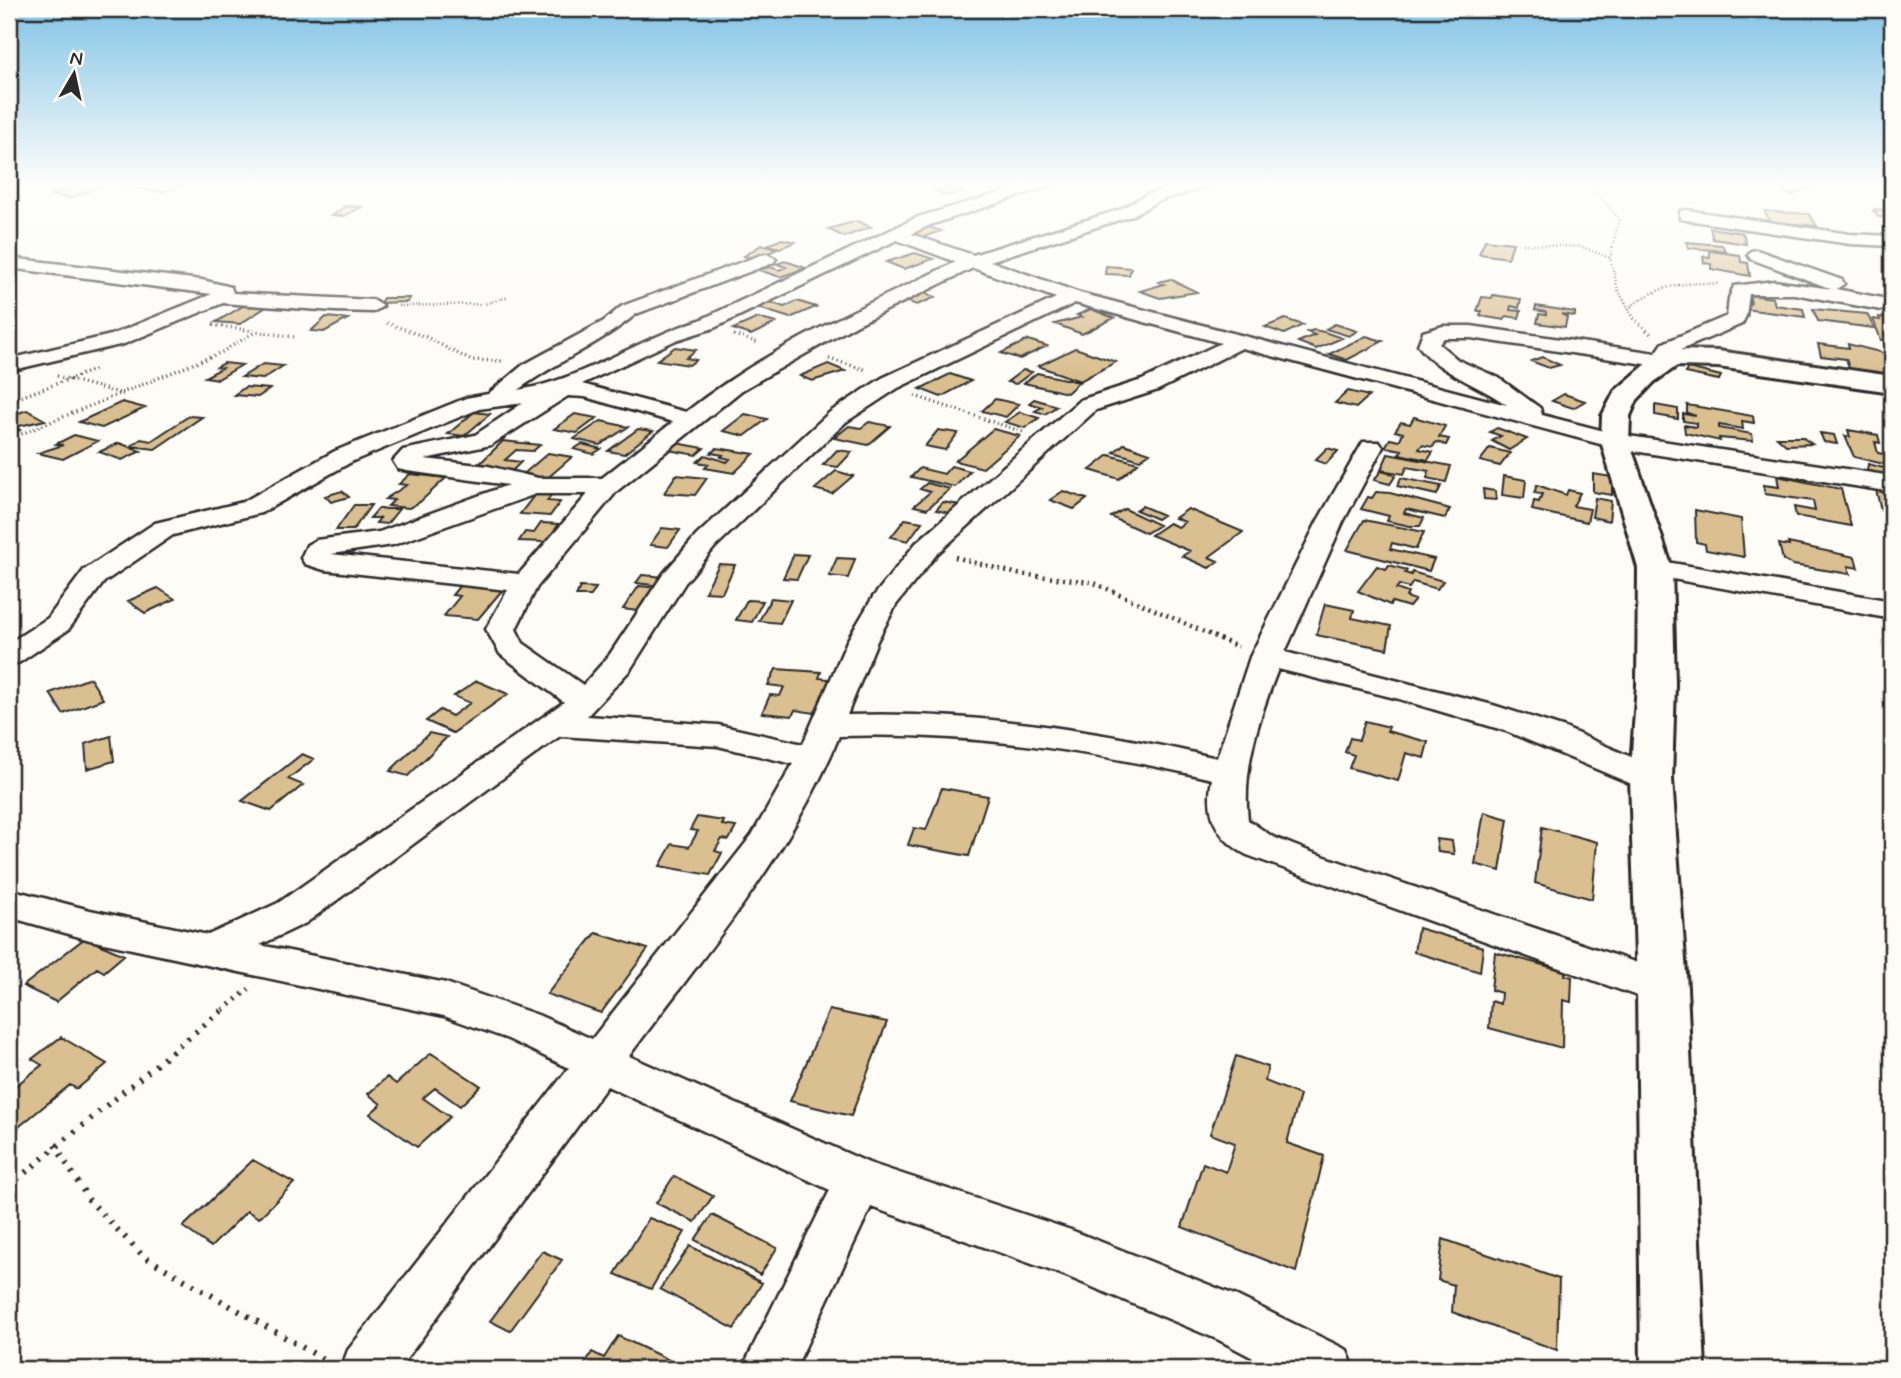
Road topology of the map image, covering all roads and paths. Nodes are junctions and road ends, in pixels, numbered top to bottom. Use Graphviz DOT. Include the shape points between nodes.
graph roads {
  1 [pos="871,246"];
  2 [pos="928,246"];
  3 [pos="1020,246"];
  4 [pos="1568,246"];
  5 [pos="1613,246"];
  6 [pos="1757,256"];
  7 [pos="1610,258"];
  8 [pos="767,259"];
  9 [pos="971,262"];
  10 [pos="9,263"];
  11 [pos="1750,288"];
  12 [pos="221,296"];
  13 [pos="508,297"];
  14 [pos="1073,297"];
  15 [pos="373,306"];
  16 [pos="1890,306"];
  17 [pos="1628,309"];
  18 [pos="166,320"];
  19 [pos="707,324"];
  20 [pos="255,331"];
  21 [pos="295,337"];
  22 [pos="1239,342"];
  23 [pos="791,353"];
  24 [pos="1670,355"];
  25 [pos="551,359"];
  26 [pos="9,365"];
  27 [pos="69,379"];
  28 [pos="890,383"];
  29 [pos="1892,384"];
  30 [pos="558,391"];
  31 [pos="122,394"];
  32 [pos="529,395"];
  33 [pos="494,398"];
  34 [pos="687,419"];
  35 [pos="1552,425"];
  36 [pos="9,439"];
  37 [pos="1047,440"];
  38 [pos="1615,441"];
  39 [pos="1371,447"];
  40 [pos="1892,484"];
  41 [pos="536,486"];
  42 [pos="608,486"];
  43 [pos="926,549"];
  44 [pos="1655,568"];
  45 [pos="526,583"];
  46 [pos="1892,610"];
  47 [pos="9,656"];
  48 [pos="1265,657"];
  49 [pos="585,702"];
  50 [pos="554,725"];
  51 [pos="828,726"];
  52 [pos="813,759"];
  53 [pos="1229,772"];
  54 [pos="1650,779"];
  55 [pos="9,903"];
  56 [pos="211,951"];
  57 [pos="279,966"];
  58 [pos="1662,988"];
  59 [pos="597,1063"];
  60 [pos="55,1144"];
  61 [pos="859,1181"];
  62 [pos="9,1186"];
  63 [pos="341,1369"];
  64 [pos="367,1369"];
  65 [pos="768,1369"];
  66 [pos="1328,1369"];
  67 [pos="1673,1369"];
  1 -- 19 [label="street"];
  2 -- 9 [label="street"];
  3 -- 9 [label="street"];
  4 -- 7 [label="path"];
  5 -- 7 [label="path"];
  6 -- 16 [label="street"];
  7 -- 17 [label="path" via="1610,271"];
  8 -- 25 [label="street" via="629,310"];
  9 -- 14 [label="street"];
  9 -- 23 [label="street"];
  10 -- 12 [label="street" via="214,288 223,291"];
  11 -- 16 [label="street"];
  11 -- 17 [label="path" via="1710,283 1664,286"];
  11 -- 24 [label="street" via="1741,290 1736,298 1735,320"];
  12 -- 15 [label="street"];
  12 -- 18 [label="street"];
  13 -- 15 [label="path" via="475,305"];
  14 -- 22 [label="street"];
  14 -- 28 [label="street"];
  15 -- 25 [label="path" via="384,321 470,360"];
  17 -- 24 [label="path" via="1634,323"];
  18 -- 20 [label="path"];
  18 -- 26 [label="street" via="108,342"];
  19 -- 23 [label="path"];
  19 -- 32 [label="street" via="669,336 592,374"];
  20 -- 21 [label="path"];
  20 -- 31 [label="path" via="222,352"];
  22 -- 35 [label="street"];
  22 -- 37 [label="street" via="1150,385 1088,405"];
  23 -- 28 [label="path" via="847,363"];
  23 -- 34 [label="street" via="734,384"];
  24 -- 29 [label="street"];
  24 -- 35 [label="street" via="1471,332 1430,336 1428,345 1450,365 1491,383"];
  24 -- 38 [label="street" via="1625,397 1616,416"];
  25 -- 33 [label="street"];
  27 -- 31 [label="path"];
  28 -- 37 [label="path" via="930,402"];
  28 -- 49 [label="street" via="838,417 706,541 674,579 619,663"];
  30 -- 32 [label="street"];
  30 -- 34 [label="street" via="575,388"];
  30 -- 41 [label="street" via="483,440 405,460 427,468 503,475"];
  31 -- 36 [label="path"];
  32 -- 33 [label="street"];
  33 -- 47 [label="street" via="344,456 252,508 164,529 94,576 58,624"];
  34 -- 42 [label="street"];
  35 -- 38 [label="street"];
  37 -- 43 [label="street"];
  38 -- 40 [label="street"];
  38 -- 44 [label="street"];
  39 -- 48 [label="street" via="1320,540"];
  41 -- 42 [label="street"];
  41 -- 45 [label="street" via="384,539 326,546 314,558"];
  42 -- 45 [label="street"];
  43 -- 48 [label="path" via="1018,575 1092,582"];
  43 -- 51 [label="street" via="883,603 862,641"];
  44 -- 46 [label="street"];
  44 -- 54 [label="street" via="1656,685"];
  45 -- 49 [label="street" via="502,629 511,648"];
  48 -- 53 [label="street"];
  48 -- 54 [label="street" via="1480,712 1554,737"];
  49 -- 50 [label="street"];
  50 -- 52 [label="street" via="740,737"];
  50 -- 56 [label="street" via="292,913"];
  51 -- 52 [label="street"];
  51 -- 53 [label="street" via="963,724 1136,749"];
  52 -- 59 [label="street" via="765,844"];
  53 -- 58 [label="street" via="1225,800 1230,824 1257,845"];
  54 -- 58 [label="street"];
  55 -- 56 [label="street"];
  56 -- 57 [label="street"];
  57 -- 59 [label="street" via="446,1000 523,1027"];
  57 -- 60 [label="path"];
  58 -- 67 [label="street"];
  59 -- 61 [label="street"];
  59 -- 64 [label="street"];
  60 -- 62 [label="path"];
  60 -- 63 [label="path" via="89,1200 143,1256"];
  61 -- 65 [label="street"];
  61 -- 66 [label="street" via="1071,1254 1237,1322"];
}
